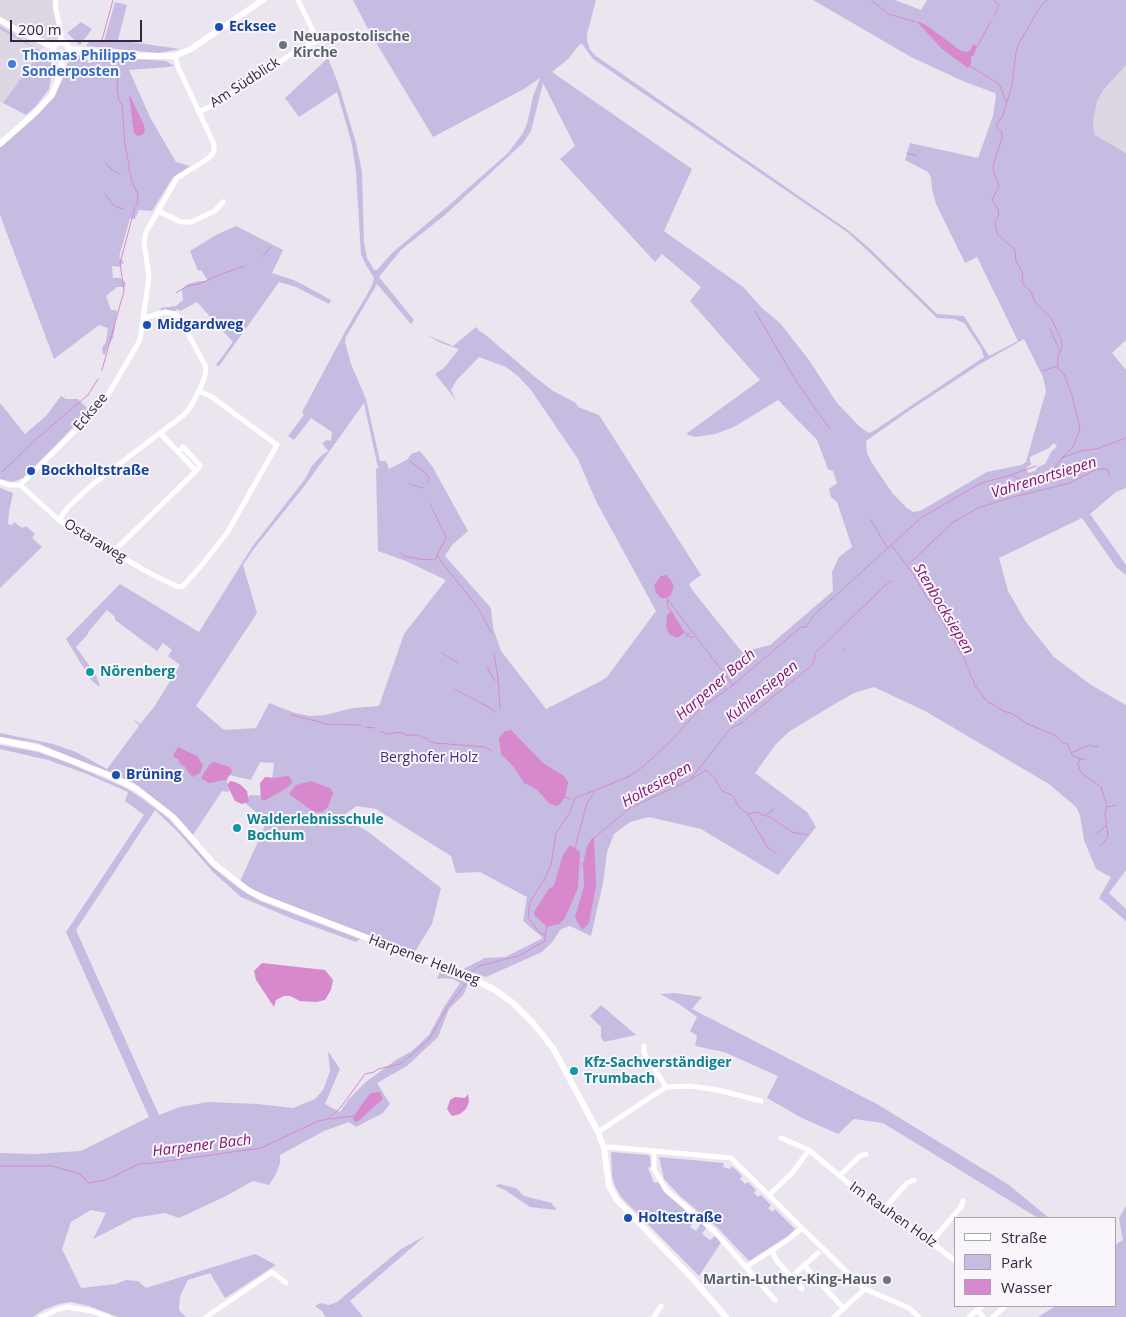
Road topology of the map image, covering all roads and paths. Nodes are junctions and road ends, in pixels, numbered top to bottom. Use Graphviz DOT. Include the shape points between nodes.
graph roads {
  1 [pos="56,0"];
  2 [pos="263,0"];
  3 [pos="298,0"];
  4 [pos="0,20"];
  5 [pos="62,42"];
  6 [pos="53,47"];
  7 [pos="69,49"];
  8 [pos="175,56"];
  9 [pos="62,58"];
  10 [pos="199,112"];
  11 [pos="0,144"];
  12 [pos="223,202"];
  13 [pos="158,211"];
  14 [pos="144,318"];
  15 [pos="200,391"];
  16 [pos="160,434"];
  17 [pos="0,482"];
  18 [pos="17,486"];
  19 [pos="59,520"];
  20 [pos="113,552"];
  21 [pos="0,740"];
  22 [pos="644,1046"];
  23 [pos="666,1087"];
  24 [pos="761,1100"];
  25 [pos="598,1132"];
  26 [pos="781,1138"];
  27 [pos="604,1148"];
  28 [pos="809,1150"];
  29 [pos="654,1151"];
  30 [pos="866,1154"];
  31 [pos="839,1176"];
  32 [pos="914,1180"];
  33 [pos="769,1195"];
  34 [pos="963,1201"];
  35 [pos="882,1210"];
  36 [pos="802,1228"];
  37 [pos="931,1242"];
  38 [pos="772,1250"];
  39 [pos="818,1253"];
  40 [pos="954,1260"];
  41 [pos="804,1265"];
  42 [pos="746,1267"];
  43 [pos="791,1277"];
  44 [pos="286,1283"];
  45 [pos="802,1289"];
  46 [pos="865,1290"];
  47 [pos="775,1300"];
  48 [pos="661,1306"];
  49 [pos="981,1307"];
  50 [pos="1001,1307"];
  51 [pos="844,1309"];
  52 [pos="977,1310"];
  53 [pos="41,1317"];
  54 [pos="108,1317"];
  55 [pos="206,1317"];
  56 [pos="654,1317"];
  57 [pos="726,1317"];
  58 [pos="834,1317"];
  59 [pos="919,1317"];
  60 [pos="969,1317"];
  61 [pos="983,1317"];
  62 [pos="993,1317"];
  1 -- 5 [label="street"];
  2 -- 8 [label="street" via="191,49"];
  3 -- 10 [label="street, Am Südblick" via="318,41 299,49"];
  4 -- 6 [label="street"];
  5 -- 6 [label="street"];
  5 -- 7 [label="street"];
  6 -- 9 [label="street" via="55,55"];
  7 -- 8 [label="street"];
  7 -- 9 [label="street"];
  8 -- 10 [label="street, Ecksee"];
  9 -- 11 [label="street" via="61,73 52,95"];
  10 -- 13 [label="street, Ecksee" via="214,144 212,155 177,178"];
  12 -- 13 [label="street" via="215,211 190,222 182,222"];
  13 -- 14 [label="street, Ecksee" via="144,238 149,277"];
  14 -- 15 [label="street" via="165,312 179,317 205,364"];
  14 -- 18 [label="street, Ecksee" via="140,340 106,398"];
  15 -- 16 [label="street" via="184,416"];
  15 -- 20 [label="street, Ostaraweg" via="277,445 227,533 187,583 178,587"];
  16 -- 19 [label="street" via="93,484"];
  16 -- 20 [label="street" via="196,471"];
  17 -- 18 [label="street"];
  18 -- 19 [label="street, Ostaraweg"];
  19 -- 20 [label="street, Ostaraweg"];
  21 -- 25 [label="street, Harpener Hellweg" via="39,748 137,789 173,817 213,863 240,885 264,898 495,990 514,1003 548,1040"];
  22 -- 23 [label="street" via="644,1052"];
  23 -- 24 [label="street" via="690,1086"];
  23 -- 25 [label="street"];
  25 -- 27 [label="street, Harpener Hellweg"];
  26 -- 28 [label="street, Im Rauhen Holz"];
  27 -- 29 [label="street"];
  27 -- 57 [label="street, Harpener Hellweg" via="609,1186 617,1200"];
  28 -- 31 [label="street, Im Rauhen Holz"];
  28 -- 33 [label="street" via="792,1173"];
  29 -- 33 [label="street" via="731,1158"];
  29 -- 42 [label="street" via="654,1168 666,1190 713,1230"];
  30 -- 31 [label="street"];
  31 -- 35 [label="street, Im Rauhen Holz"];
  32 -- 35 [label="street" via="907,1183"];
  33 -- 36 [label="street"];
  34 -- 37 [label="street"];
  35 -- 37 [label="street, Im Rauhen Holz"];
  36 -- 38 [label="street"];
  36 -- 46 [label="street"];
  37 -- 40 [label="street, Im Rauhen Holz"];
  38 -- 42 [label="street"];
  38 -- 43 [label="street"];
  39 -- 41 [label="street"];
  41 -- 43 [label="street"];
  41 -- 51 [label="street"];
  42 -- 47 [label="street"];
  43 -- 45 [label="street"];
  44 -- 55 [label="street" via="272,1272"];
  46 -- 51 [label="street"];
  46 -- 59 [label="street" via="909,1308"];
  48 -- 56 [label="street"];
  49 -- 52 [label="street"];
  50 -- 62 [label="street"];
  51 -- 58 [label="street"];
  52 -- 60 [label="street"];
  52 -- 61 [label="street"];
  53 -- 54 [label="street" via="67,1307"];
}
